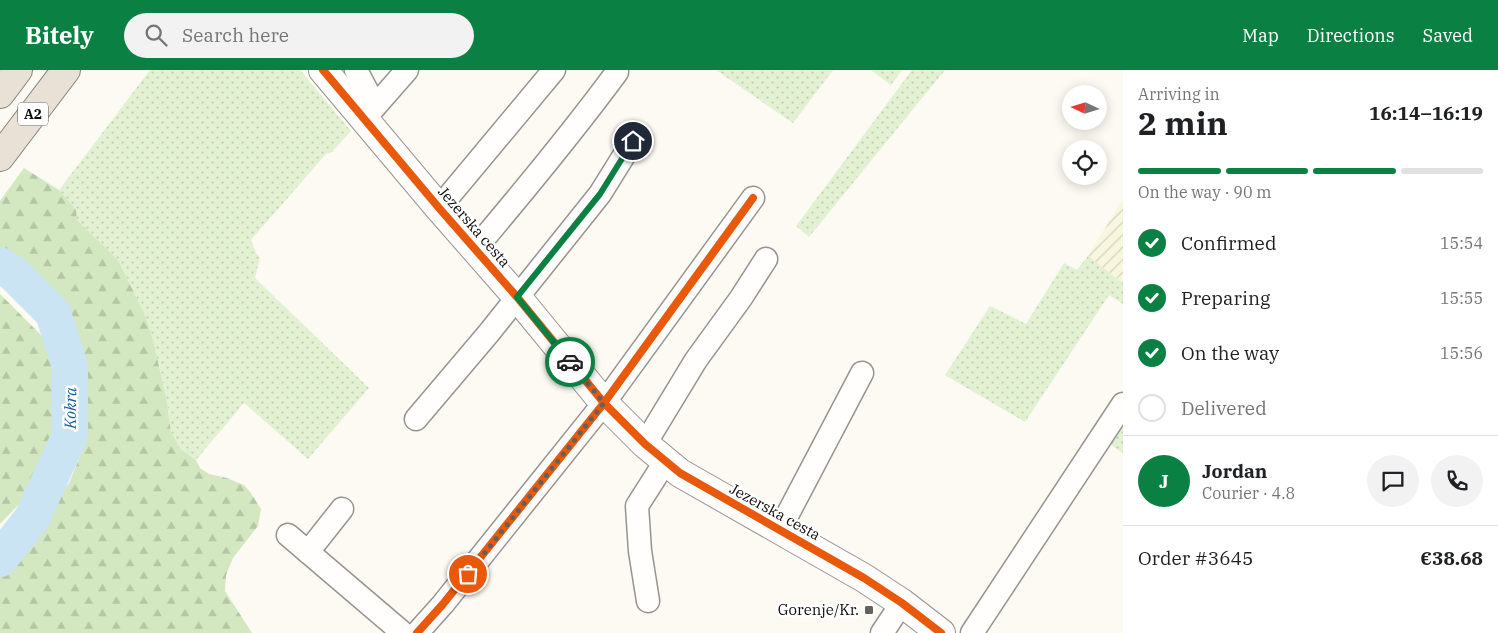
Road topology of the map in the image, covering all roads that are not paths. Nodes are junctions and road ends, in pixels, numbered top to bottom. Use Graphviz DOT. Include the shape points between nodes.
graph roads {
  1 [pos="18,70"];
  2 [pos="66,70"];
  3 [pos="323,70"];
  4 [pos="356,70"];
  5 [pos="407,70"];
  6 [pos="554,70"];
  7 [pos="617,72"];
  8 [pos="0,94"];
  9 [pos="369,112"];
  10 [pos="633,141"];
  11 [pos="0,158"];
  12 [pos="752,198"];
  13 [pos="438,208"];
  14 [pos="474,249"];
  15 [pos="766,259"];
  16 [pos="517,297"];
  17 [pos="862,373"];
  18 [pos="604,403"];
  19 [pos="1123,404"];
  20 [pos="416,419"];
  21 [pos="645,444"];
  22 [pos="665,462"];
  23 [pos="342,509"];
  24 [pos="780,529"];
  25 [pos="288,535"];
  26 [pos="308,552"];
  27 [pos="648,601"];
  28 [pos="902,603"];
  29 [pos="403,633"];
  30 [pos="416,633"];
  31 [pos="882,633"];
  32 [pos="942,633"];
  33 [pos="972,633"];
  1 -- 8 [label="highway, A2"];
  2 -- 11 [label="highway, A2"];
  3 -- 9 [label="street, Jezerska cesta"];
  4 -- 9 [label="street"];
  5 -- 9 [label="street"];
  6 -- 13 [label="street, Jezerska cesta"];
  7 -- 14 [label="street, Jezerska cesta" via="540,173"];
  9 -- 13 [label="street, Jezerska cesta"];
  10 -- 16 [label="street" via="600,194"];
  12 -- 18 [label="street"];
  13 -- 14 [label="street, Jezerska cesta"];
  14 -- 16 [label="street, Jezerska cesta"];
  15 -- 21 [label="street" via="696,360"];
  16 -- 18 [label="street, Jezerska cesta"];
  16 -- 20 [label="street"];
  17 -- 24 [label="street, Jezerska cesta"];
  18 -- 21 [label="street, Jezerska cesta"];
  18 -- 30 [label="street" via="449,597"];
  19 -- 33 [label="street"];
  21 -- 22 [label="street, Jezerska cesta"];
  22 -- 24 [label="street, Jezerska cesta" via="704,488"];
  22 -- 27 [label="street" via="637,506"];
  23 -- 26 [label="street"];
  24 -- 28 [label="street, Jezerska cesta"];
  25 -- 26 [label="street"];
  26 -- 29 [label="street"];
  28 -- 31 [label="street"];
  28 -- 32 [label="street, Jezerska cesta"];
}
